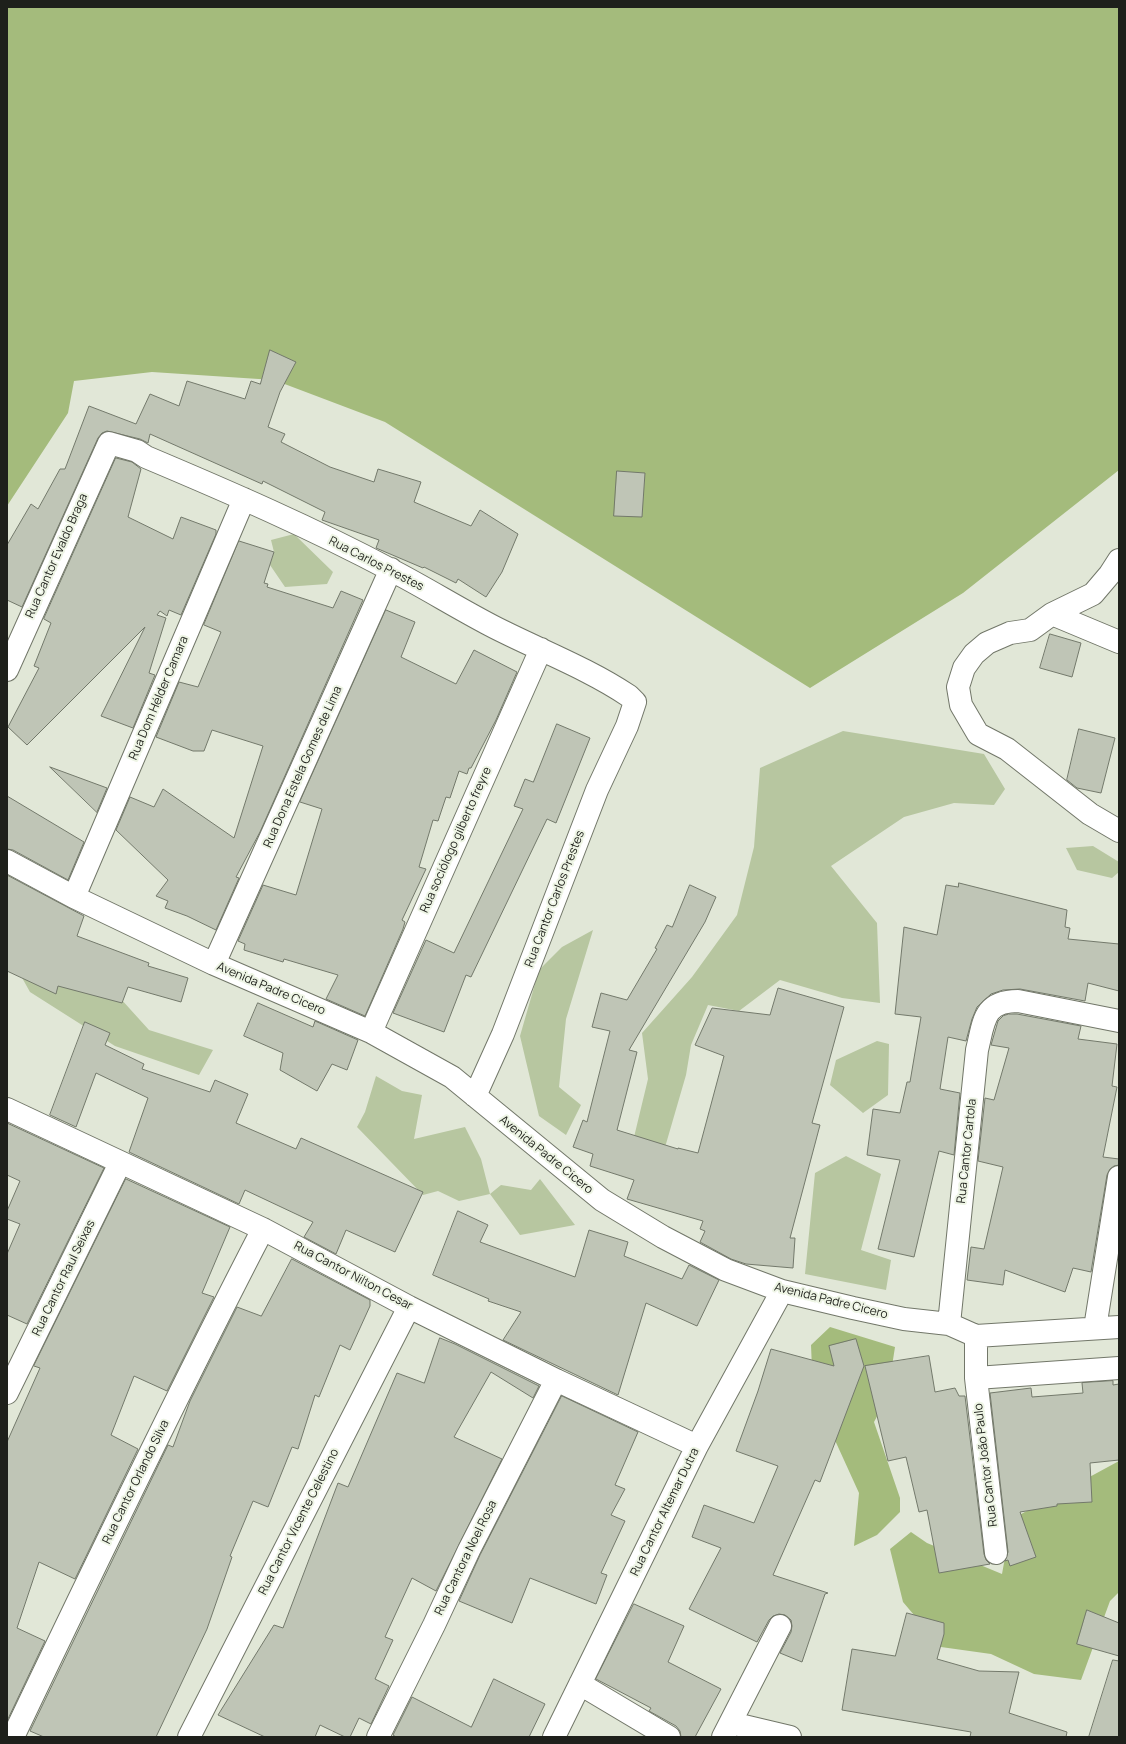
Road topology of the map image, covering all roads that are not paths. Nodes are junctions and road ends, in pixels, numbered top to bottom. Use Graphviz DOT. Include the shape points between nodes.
graph roads {
  1 [pos="109,443"];
  2 [pos="244,499"];
  3 [pos="1119,560"];
  4 [pos="391,570"];
  5 [pos="1052,614"];
  6 [pos="1119,642"];
  7 [pos="541,649"];
  8 [pos="7,670"];
  9 [pos="635,702"];
  10 [pos="1119,831"];
  11 [pos="7,861"];
  12 [pos="74,897"];
  13 [pos="214,964"];
  14 [pos="1119,1021"];
  15 [pos="371,1032"];
  16 [pos="475,1096"];
  17 [pos="7,1109"];
  18 [pos="120,1163"];
  19 [pos="1119,1177"];
  20 [pos="263,1229"];
  21 [pos="782,1291"];
  22 [pos="409,1307"];
  23 [pos="949,1324"];
  24 [pos="1119,1327"];
  25 [pos="1095,1328"];
  26 [pos="976,1336"];
  27 [pos="1119,1368"];
  28 [pos="976,1378"];
  29 [pos="556,1380"];
  30 [pos="7,1393"];
  31 [pos="697,1446"];
  32 [pos="996,1553"];
  33 [pos="780,1626"];
  34 [pos="580,1684"];
  35 [pos="727,1730"];
  36 [pos="13,1737"];
  37 [pos="189,1737"];
  38 [pos="378,1737"];
  39 [pos="554,1737"];
  40 [pos="669,1737"];
  41 [pos="790,1737"];
  1 -- 2 [label="street, Rua Carlos Prestes" via="137,451"];
  1 -- 8 [label="street, Rua Cantor Evaldo Braga"];
  2 -- 4 [label="street, Rua Carlos Prestes"];
  2 -- 12 [label="street, Rua Dom Hélder Camara"];
  3 -- 5 [label="street" via="1093,594"];
  4 -- 7 [label="street, Rua Carlos Prestes"];
  4 -- 13 [label="street, Rua Dona Estela Gomes de Lima"];
  5 -- 6 [label="street"];
  5 -- 10 [label="street" via="1030,630 1010,633 987,643 974,654 964,668 958,687 960,705 978,734 1006,749 1090,814"];
  7 -- 9 [label="street, Rua Carlos Prestes" via="619,689"];
  7 -- 15 [label="street, Rua sociólogo gilberto freyre"];
  9 -- 16 [label="street, Rua Cantor Carlos Prestes" via="627,726 597,790 503,1034"];
  11 -- 12 [label="street, Avenida Padre Cicero"];
  12 -- 13 [label="street, Avenida Padre Cicero"];
  13 -- 15 [label="street, Avenida Padre Cicero"];
  14 -- 23 [label="street, Rua Cantor Cartola" via="1018,1001 1004,1001 988,1012 977,1050"];
  15 -- 16 [label="street, Avenida Padre Cicero" via="452,1077"];
  16 -- 21 [label="street, Avenida Padre Cicero" via="602,1200 663,1237 726,1270"];
  17 -- 18 [label="street, Rua Cantor Nilton Cesar"];
  18 -- 20 [label="street, Rua Cantor Nilton Cesar"];
  18 -- 30 [label="street, Rua Cantor Raul Seixas"];
  19 -- 25 [label="street"];
  20 -- 22 [label="street, Rua Cantor Nilton Cesar"];
  20 -- 36 [label="street, Rua Cantor Orlando Silva" via="190,1371"];
  21 -- 23 [label="street, Avenida Padre Cicero" via="889,1316"];
  21 -- 31 [label="street, Rua Cantor Altemar Dutra"];
  22 -- 29 [label="street, Rua Cantor Nilton Cesar"];
  22 -- 37 [label="street, Rua Cantor Vicente Celestino"];
  23 -- 26 [label="street, Avenida Padre Cicero"];
  24 -- 25 [label="street, Avenida Padre Cicero"];
  25 -- 26 [label="street, Avenida Padre Cicero"];
  26 -- 28 [label="street"];
  27 -- 28 [label="street"];
  28 -- 32 [label="street, Rua Cantor João Paulo"];
  29 -- 31 [label="street, Rua Cantor Nilton Cesar"];
  29 -- 38 [label="street, Rua Cantora Noel Rosa" via="469,1550"];
  31 -- 34 [label="street, Rua Cantor Altemar Dutra"];
  33 -- 35 [label="street"];
  34 -- 39 [label="street, Rua Cantor Altemar Dutra"];
  34 -- 40 [label="street"];
  35 -- 41 [label="street"];
}
